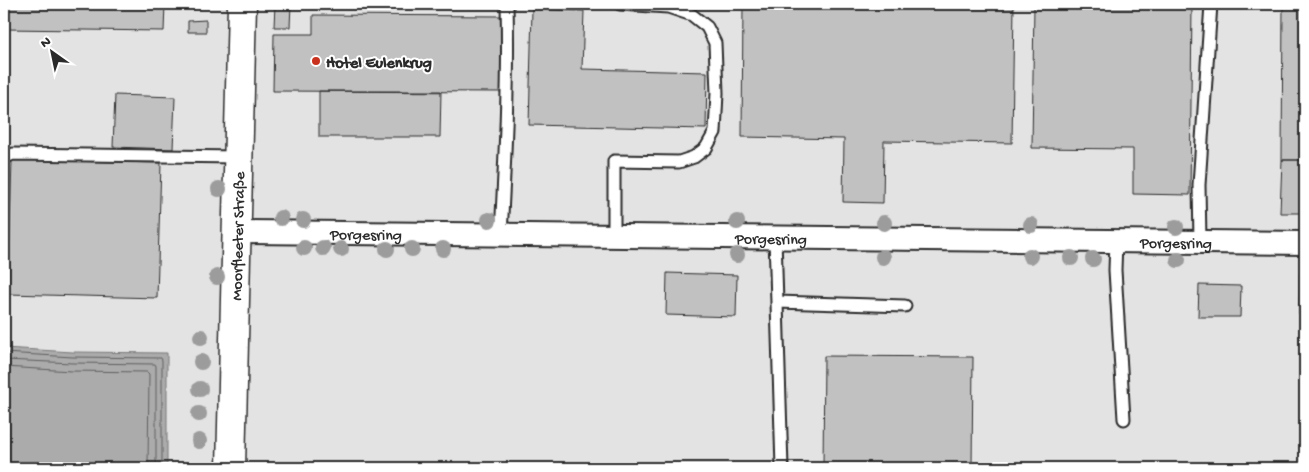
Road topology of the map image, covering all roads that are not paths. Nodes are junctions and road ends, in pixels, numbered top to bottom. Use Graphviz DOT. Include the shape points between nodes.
graph roads {
  1 [pos="242,4"];
  2 [pos="508,4"];
  3 [pos="620,4"];
  4 [pos="1211,4"];
  5 [pos="238,157"];
  6 [pos="4,158"];
  7 [pos="237,232"];
  8 [pos="501,235"];
  9 [pos="614,236"];
  10 [pos="775,237"];
  11 [pos="1116,241"];
  12 [pos="1200,242"];
  13 [pos="1305,243"];
  14 [pos="777,302"];
  15 [pos="905,306"];
  16 [pos="1124,418"];
  17 [pos="231,468"];
  18 [pos="782,468"];
  1 -- 5 [label="street, Moorfleeter Straße"];
  2 -- 8 [label="lane"];
  3 -- 9 [label="lane" via="668,7 692,15 707,27 715,42 717,93 715,132 706,148 694,157 679,162 614,161"];
  4 -- 12 [label="lane" via="1199,185"];
  5 -- 6 [label="lane" via="13,154"];
  5 -- 7 [label="street, Moorfleeter Straße"];
  7 -- 8 [label="street, Porgesring"];
  7 -- 17 [label="street, Moorfleeter Straße"];
  8 -- 9 [label="street, Porgesring"];
  9 -- 10 [label="street, Porgesring"];
  10 -- 11 [label="street, Porgesring"];
  10 -- 14 [label="lane"];
  11 -- 12 [label="street, Porgesring"];
  11 -- 16 [label="lane"];
  12 -- 13 [label="street, Porgesring"];
  14 -- 15 [label="lane"];
  14 -- 18 [label="lane"];
}
